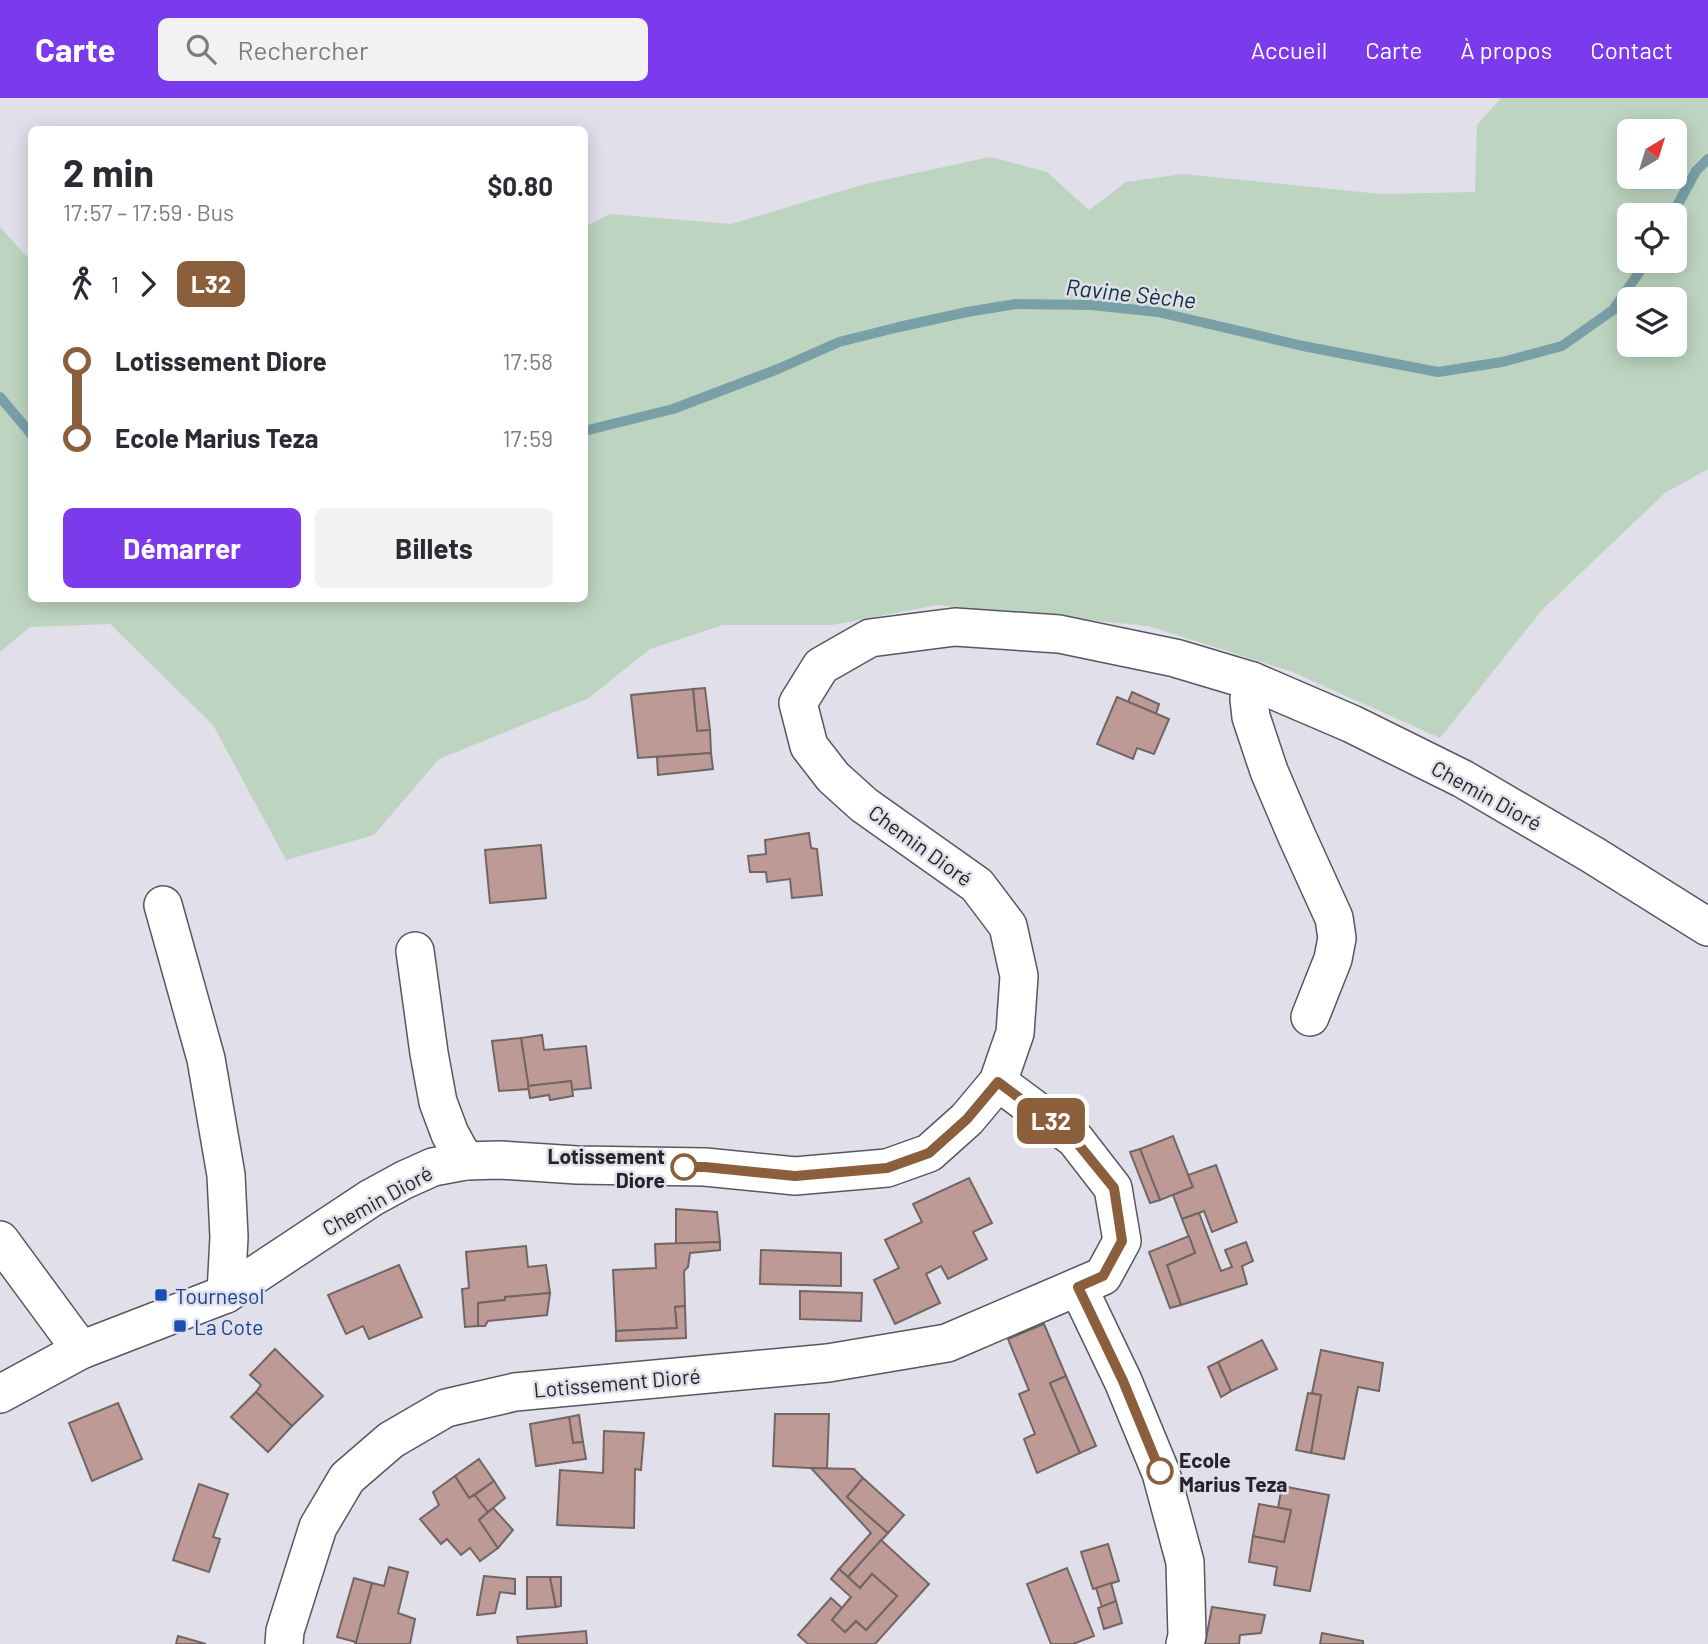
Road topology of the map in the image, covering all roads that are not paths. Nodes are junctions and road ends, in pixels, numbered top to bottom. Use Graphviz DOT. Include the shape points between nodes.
graph roads {
  1 [pos="1252,681"];
  2 [pos="163,905"];
  3 [pos="1708,928"];
  4 [pos="415,951"];
  5 [pos="1310,1017"];
  6 [pos="998,1082"];
  7 [pos="465,1161"];
  8 [pos="0,1240"];
  9 [pos="1078,1287"];
  10 [pos="226,1294"];
  11 [pos="81,1350"];
  12 [pos="0,1394"];
  13 [pos="284,1644"];
  14 [pos="1185,1644"];
  1 -- 3 [label="street, Chemin Dioré" via="1462,779"];
  1 -- 5 [label="street" via="1251,717 1269,771 1334,918 1338,938"];
  1 -- 6 [label="street, Chemin Dioré" via="1175,658 1059,634 955,627 870,638 821,666 798,703 809,746 833,777 864,805 977,885 1008,926 1019,976 1015,1033"];
  2 -- 10 [label="street" via="206,1059 226,1175"];
  4 -- 7 [label="street" via="438,1101"];
  6 -- 7 [label="street, Chemin Dioré" via="967,1119 929,1153 887,1168 795,1176 705,1167"];
  6 -- 9 [label="street, Lotissement Dioré" via="1074,1139 1114,1188 1122,1241 1103,1276"];
  7 -- 10 [label="street, Chemin Dioré" via="433,1167 371,1198"];
  8 -- 11 [label="street"];
  9 -- 13 [label="street, Lotissement Dioré" via="947,1343 828,1363 515,1392 446,1408 391,1440 346,1478 318,1527"];
  9 -- 14 [label="street" via="1161,1473 1185,1562"];
  10 -- 11 [label="street, Chemin Dioré"];
  11 -- 12 [label="street, Chemin Dioré"];
}
